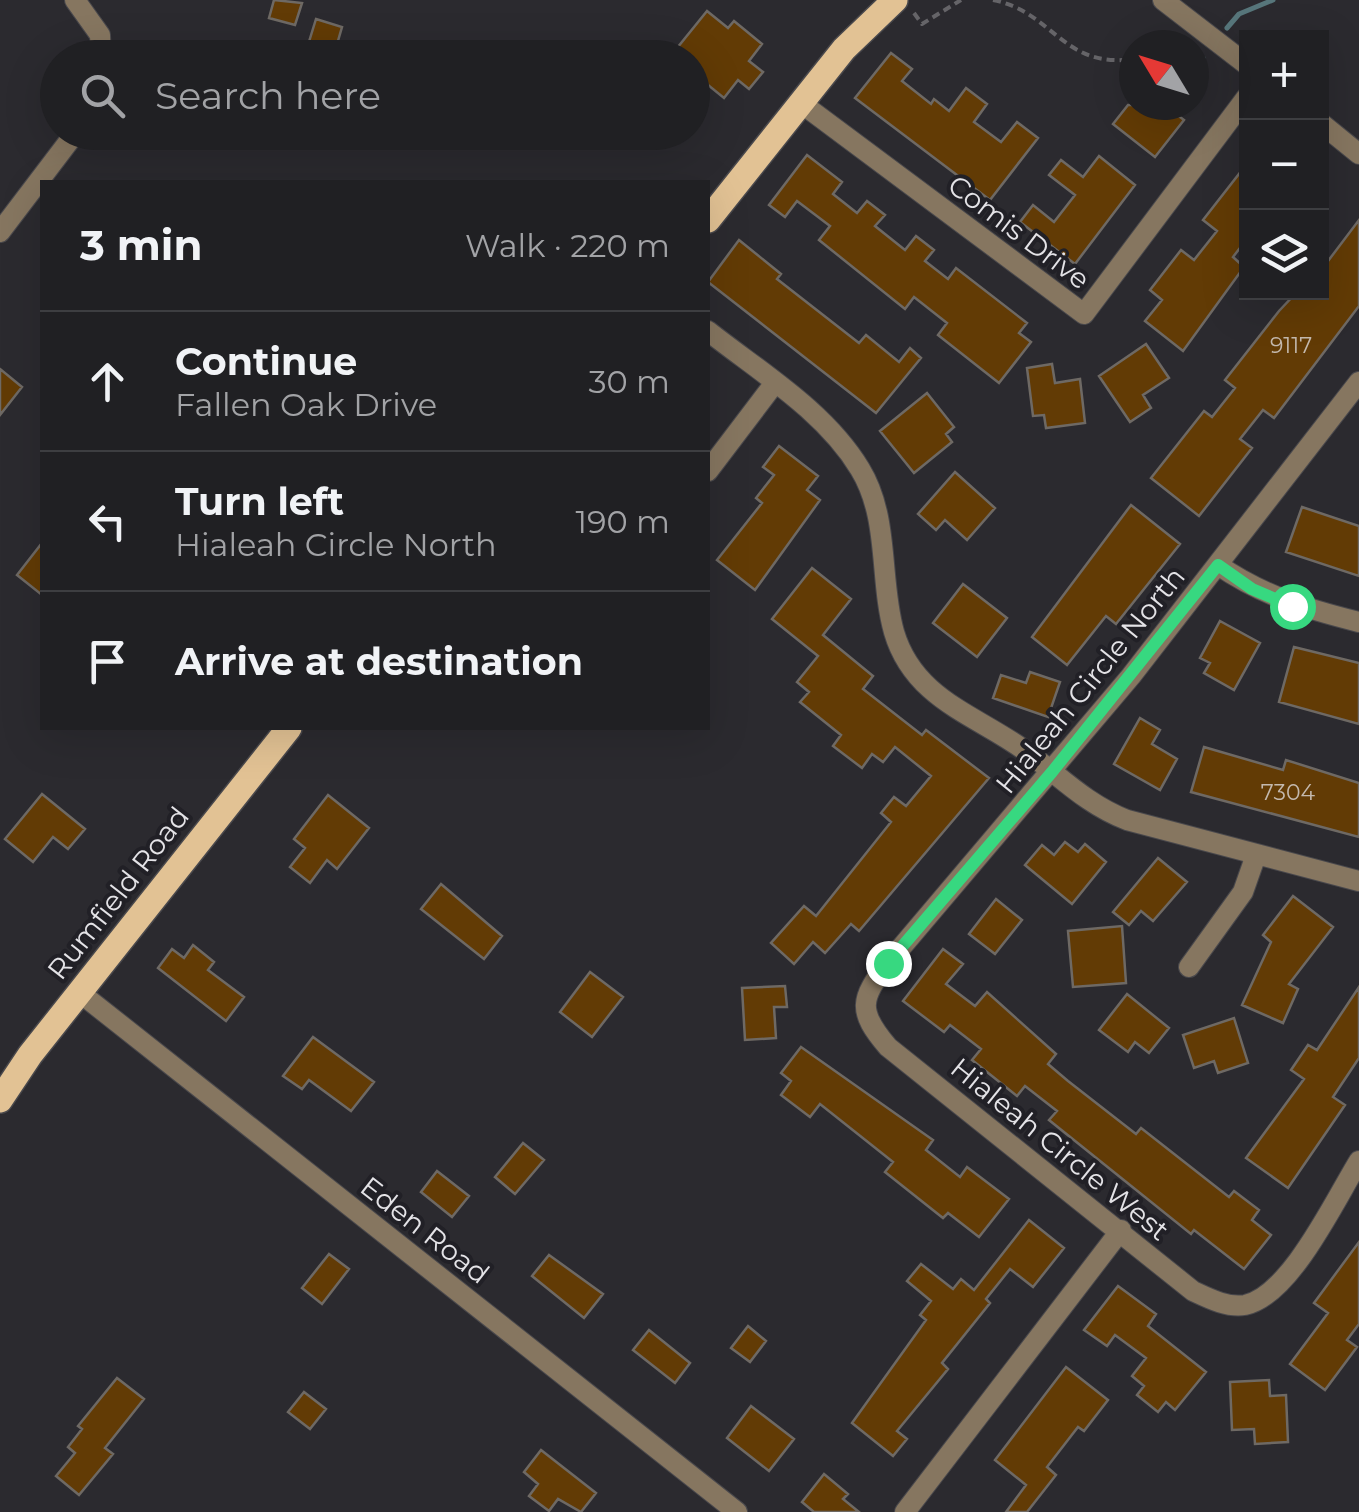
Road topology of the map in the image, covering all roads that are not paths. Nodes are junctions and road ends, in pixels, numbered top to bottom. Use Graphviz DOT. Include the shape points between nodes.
graph roads {
  1 [pos="75,0"];
  2 [pos="896,0"];
  3 [pos="1176,3"];
  4 [pos="100,40"];
  5 [pos="1239,58"];
  6 [pos="801,103"];
  7 [pos="1239,107"];
  8 [pos="1329,130"];
  9 [pos="62,150"];
  10 [pos="1359,154"];
  11 [pos="710,217"];
  12 [pos="0,232"];
  13 [pos="710,333"];
  14 [pos="1359,382"];
  15 [pos="774,384"];
  16 [pos="710,468"];
  17 [pos="1218,565"];
  18 [pos="1359,622"];
  19 [pos="288,730"];
  20 [pos="1052,772"];
  21 [pos="1256,855"];
  22 [pos="1359,881"];
  23 [pos="1189,966"];
  24 [pos="79,992"];
  25 [pos="864,1009"];
  26 [pos="0,1100"];
  27 [pos="1359,1162"];
  28 [pos="1121,1230"];
  29 [pos="737,1512"];
  30 [pos="905,1512"];
  1 -- 4 [label="street"];
  2 -- 6 [label="main road" via="844,49"];
  3 -- 5 [label="street"];
  6 -- 7 [label="street, Comis Drive" via="1084,314"];
  6 -- 11 [label="main road"];
  8 -- 10 [label="street"];
  9 -- 12 [label="street"];
  13 -- 15 [label="street"];
  14 -- 17 [label="street, Hialeah Circle North"];
  15 -- 16 [label="street"];
  15 -- 20 [label="street" via="823,422 863,473 882,537 895,638 928,688"];
  17 -- 18 [label="street" via="1292,606"];
  17 -- 20 [label="street, Hialeah Circle North"];
  19 -- 24 [label="main road, Rumfield Road"];
  20 -- 21 [label="street" via="1112,814"];
  20 -- 25 [label="street, Hialeah Circle North" via="868,988"];
  21 -- 22 [label="street"];
  21 -- 23 [label="street" via="1243,892"];
  24 -- 26 [label="main road, Rumfield Road"];
  24 -- 29 [label="street, Eden Road"];
  25 -- 28 [label="street, Hialeah Circle West" via="888,1047"];
  27 -- 28 [label="street, Hialeah Circle West" via="1283,1281 1266,1298 1242,1306 1193,1291"];
  28 -- 30 [label="street"];
}
